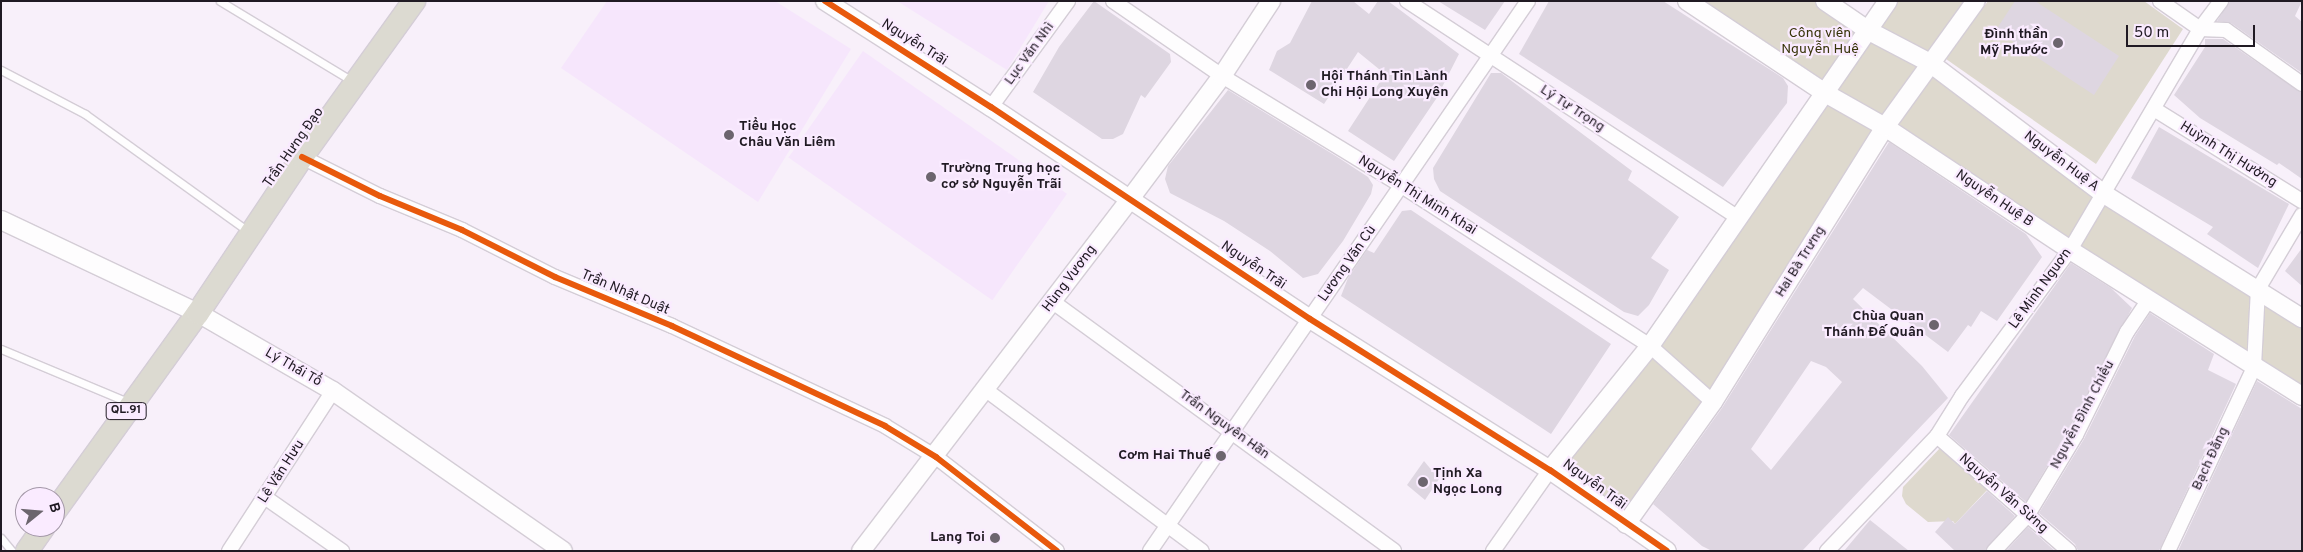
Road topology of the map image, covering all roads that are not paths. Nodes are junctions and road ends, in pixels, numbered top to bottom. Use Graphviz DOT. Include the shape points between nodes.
graph roads {
  1 [pos="220,1"];
  2 [pos="826,1"];
  3 [pos="1068,1"];
  4 [pos="1113,1"];
  5 [pos="1271,1"];
  6 [pos="1407,1"];
  7 [pos="1528,1"];
  8 [pos="1687,1"];
  9 [pos="1825,1"];
  10 [pos="1888,1"];
  11 [pos="1976,1"];
  12 [pos="2160,1"];
  13 [pos="2221,1"];
  14 [pos="406,4"];
  15 [pos="2200,29"];
  16 [pos="1869,31"];
  17 [pos="1491,56"];
  18 [pos="1930,63"];
  19 [pos="1,70"];
  20 [pos="1222,76"];
  21 [pos="356,83"];
  22 [pos="2302,84"];
  23 [pos="1824,93"];
  24 [pos="992,107"];
  25 [pos="2154,109"];
  26 [pos="1886,128"];
  27 [pos="302,157"];
  28 [pos="1402,186"];
  29 [pos="2104,194"];
  30 [pos="1130,199"];
  31 [pos="2302,201"];
  32 [pos="2302,215"];
  33 [pos="1737,218"];
  34 [pos="1,220"];
  35 [pos="250,232"];
  36 [pos="2070,250"];
  37 [pos="2258,289"];
  38 [pos="2149,299"];
  39 [pos="1053,302"];
  40 [pos="198,313"];
  41 [pos="2302,318"];
  42 [pos="1310,319"];
  43 [pos="1650,346"];
  44 [pos="1,349"];
  45 [pos="2254,367"];
  46 [pos="986,390"];
  47 [pos="334,391"];
  48 [pos="2302,396"];
  49 [pos="1713,402"];
  50 [pos="131,404"];
  51 [pos="1234,432"];
  52 [pos="1937,436"];
  53 [pos="936,457"];
  54 [pos="1550,470"];
  55 [pos="65,497"];
  56 [pos="266,498"];
  57 [pos="2027,516"];
  58 [pos="1626,524"];
  59 [pos="1170,526"];
  60 [pos="37,537"];
  61 [pos="1,538"];
  62 [pos="12,551"];
  63 [pos="27,551"];
  64 [pos="229,551"];
  65 [pos="342,551"];
  66 [pos="563,551"];
  67 [pos="861,551"];
  68 [pos="1057,551"];
  69 [pos="1150,551"];
  70 [pos="1202,551"];
  71 [pos="1394,551"];
  72 [pos="1493,551"];
  73 [pos="1667,551"];
  74 [pos="1827,551"];
  75 [pos="1994,551"];
  76 [pos="2069,551"];
  77 [pos="2168,551"];
  1 -- 21 [label="lane"];
  2 -- 24 [label="street, Nguyễn Trãi"];
  3 -- 24 [label="street, Lục Văn Nhì"];
  4 -- 20 [label="street, Nguyễn Thị Minh Khai"];
  5 -- 20 [label="street, Hùng Vương"];
  6 -- 17 [label="street, Lý Tự Trọng"];
  7 -- 17 [label="street, Lương Vãn Cù"];
  8 -- 23 [label="street, Nguyễn Huệ B"];
  9 -- 16 [label="street, Nguyễn Huệ A"];
  10 -- 16 [label="street"];
  11 -- 18 [label="street, Hai Bà Trưng"];
  12 -- 15 [label="street"];
  13 -- 15 [label="street, Lê Minh Nguơn"];
  14 -- 21 [label="highway, Trần Hưng Đạo / QL.91"];
  15 -- 22 [label="street" via="2226,30"];
  15 -- 25 [label="street, Lê Minh Nguơn"];
  16 -- 18 [label="street, Nguyễn Huệ A"];
  16 -- 23 [label="street"];
  17 -- 28 [label="street, Lương Vãn Cù"];
  17 -- 33 [label="street, Lý Tự Trọng"];
  18 -- 26 [label="street, Hai Bà Trưng"];
  18 -- 29 [label="street, Nguyễn Huệ A"];
  19 -- 35 [label="lane" via="85,114"];
  20 -- 28 [label="street, Nguyễn Thị Minh Khai"];
  20 -- 30 [label="street, Hùng Vương"];
  21 -- 27 [label="highway, Trần Hưng Đạo / QL.91"];
  23 -- 26 [label="street, Nguyễn Huệ B"];
  23 -- 33 [label="street"];
  24 -- 30 [label="street, Nguyễn Trãi"];
  25 -- 29 [label="street, Lê Minh Nguơn"];
  25 -- 31 [label="street, Huỳnh Thị Hưởng"];
  26 -- 36 [label="street, Nguyễn Huệ B"];
  26 -- 49 [label="street, Hai Bà Trưng"];
  27 -- 35 [label="highway, Trần Hưng Đạo / QL.91"];
  27 -- 53 [label="street, Trần Nhật Duật" via="380,196 462,230 555,276 672,326 885,426"];
  28 -- 42 [label="street, Lương Vãn Cù"];
  28 -- 43 [label="street, Nguyễn Thị Minh Khai"];
  29 -- 36 [label="street, Lê Minh Nguơn"];
  29 -- 37 [label="street, Nguyễn Huệ A"];
  30 -- 39 [label="street, Hùng Vương"];
  30 -- 42 [label="street, Nguyễn Trãi"];
  32 -- 37 [label="street"];
  33 -- 43 [label="street"];
  34 -- 40 [label="street, Lý Thái Tổ"];
  35 -- 40 [label="highway, Trần Hưng Đạo / QL.91"];
  36 -- 38 [label="street, Nguyễn Huệ B"];
  36 -- 52 [label="street, Lê Minh Nguơn" via="1962,396"];
  37 -- 41 [label="street, Nguyễn Huệ A"];
  37 -- 45 [label="street"];
  38 -- 45 [label="street, Nguyễn Huệ B"];
  38 -- 57 [label="street, Nguyễn Đình Chiểu" via="2127,332 2076,435"];
  39 -- 46 [label="street, Hùng Vương"];
  39 -- 51 [label="street, Trần Nguyên Hãn"];
  40 -- 47 [label="street, Lý Thái Tổ"];
  40 -- 50 [label="highway, Trần Hưng Đạo / QL.91"];
  42 -- 51 [label="street, Lương Vãn Cù"];
  42 -- 54 [label="street, Nguyễn Trãi"];
  43 -- 49 [label="street, Nguyễn Thị Minh Khai"];
  43 -- 54 [label="street"];
  44 -- 50 [label="lane"];
  45 -- 48 [label="street, Nguyễn Huệ B"];
  45 -- 77 [label="street, Bạch Đằng"];
  46 -- 53 [label="street, Hùng Vương"];
  46 -- 59 [label="street"];
  47 -- 56 [label="street, Lê Văn Hưu"];
  47 -- 66 [label="street, Lý Thái Tổ"];
  49 -- 58 [label="street, Hai Bà Trưng"];
  50 -- 55 [label="highway, Trần Hưng Đạo / QL.91"];
  51 -- 59 [label="street, Lương Vãn Cù"];
  51 -- 71 [label="street, Trần Nguyên Hãn"];
  52 -- 57 [label="street, Nguyễn Văn Sừng"];
  52 -- 74 [label="street, Lê Minh Nguơn"];
  53 -- 67 [label="street, Hùng Vương"];
  53 -- 68 [label="street, Trần Nhật Duật"];
  54 -- 58 [label="street, Nguyễn Trãi"];
  54 -- 72 [label="street"];
  56 -- 64 [label="street, Lê Văn Hưu"];
  56 -- 65 [label="street"];
  57 -- 75 [label="street, Nguyễn Đình Chiểu"];
  57 -- 76 [label="street, Nguyễn Văn Sừng"];
  58 -- 73 [label="street, Nguyễn Trãi"];
  59 -- 69 [label="street, Lương Vãn Cù"];
  59 -- 70 [label="street"];
  60 -- 63 [label="highway"];
  61 -- 62 [label="lane"];
}
